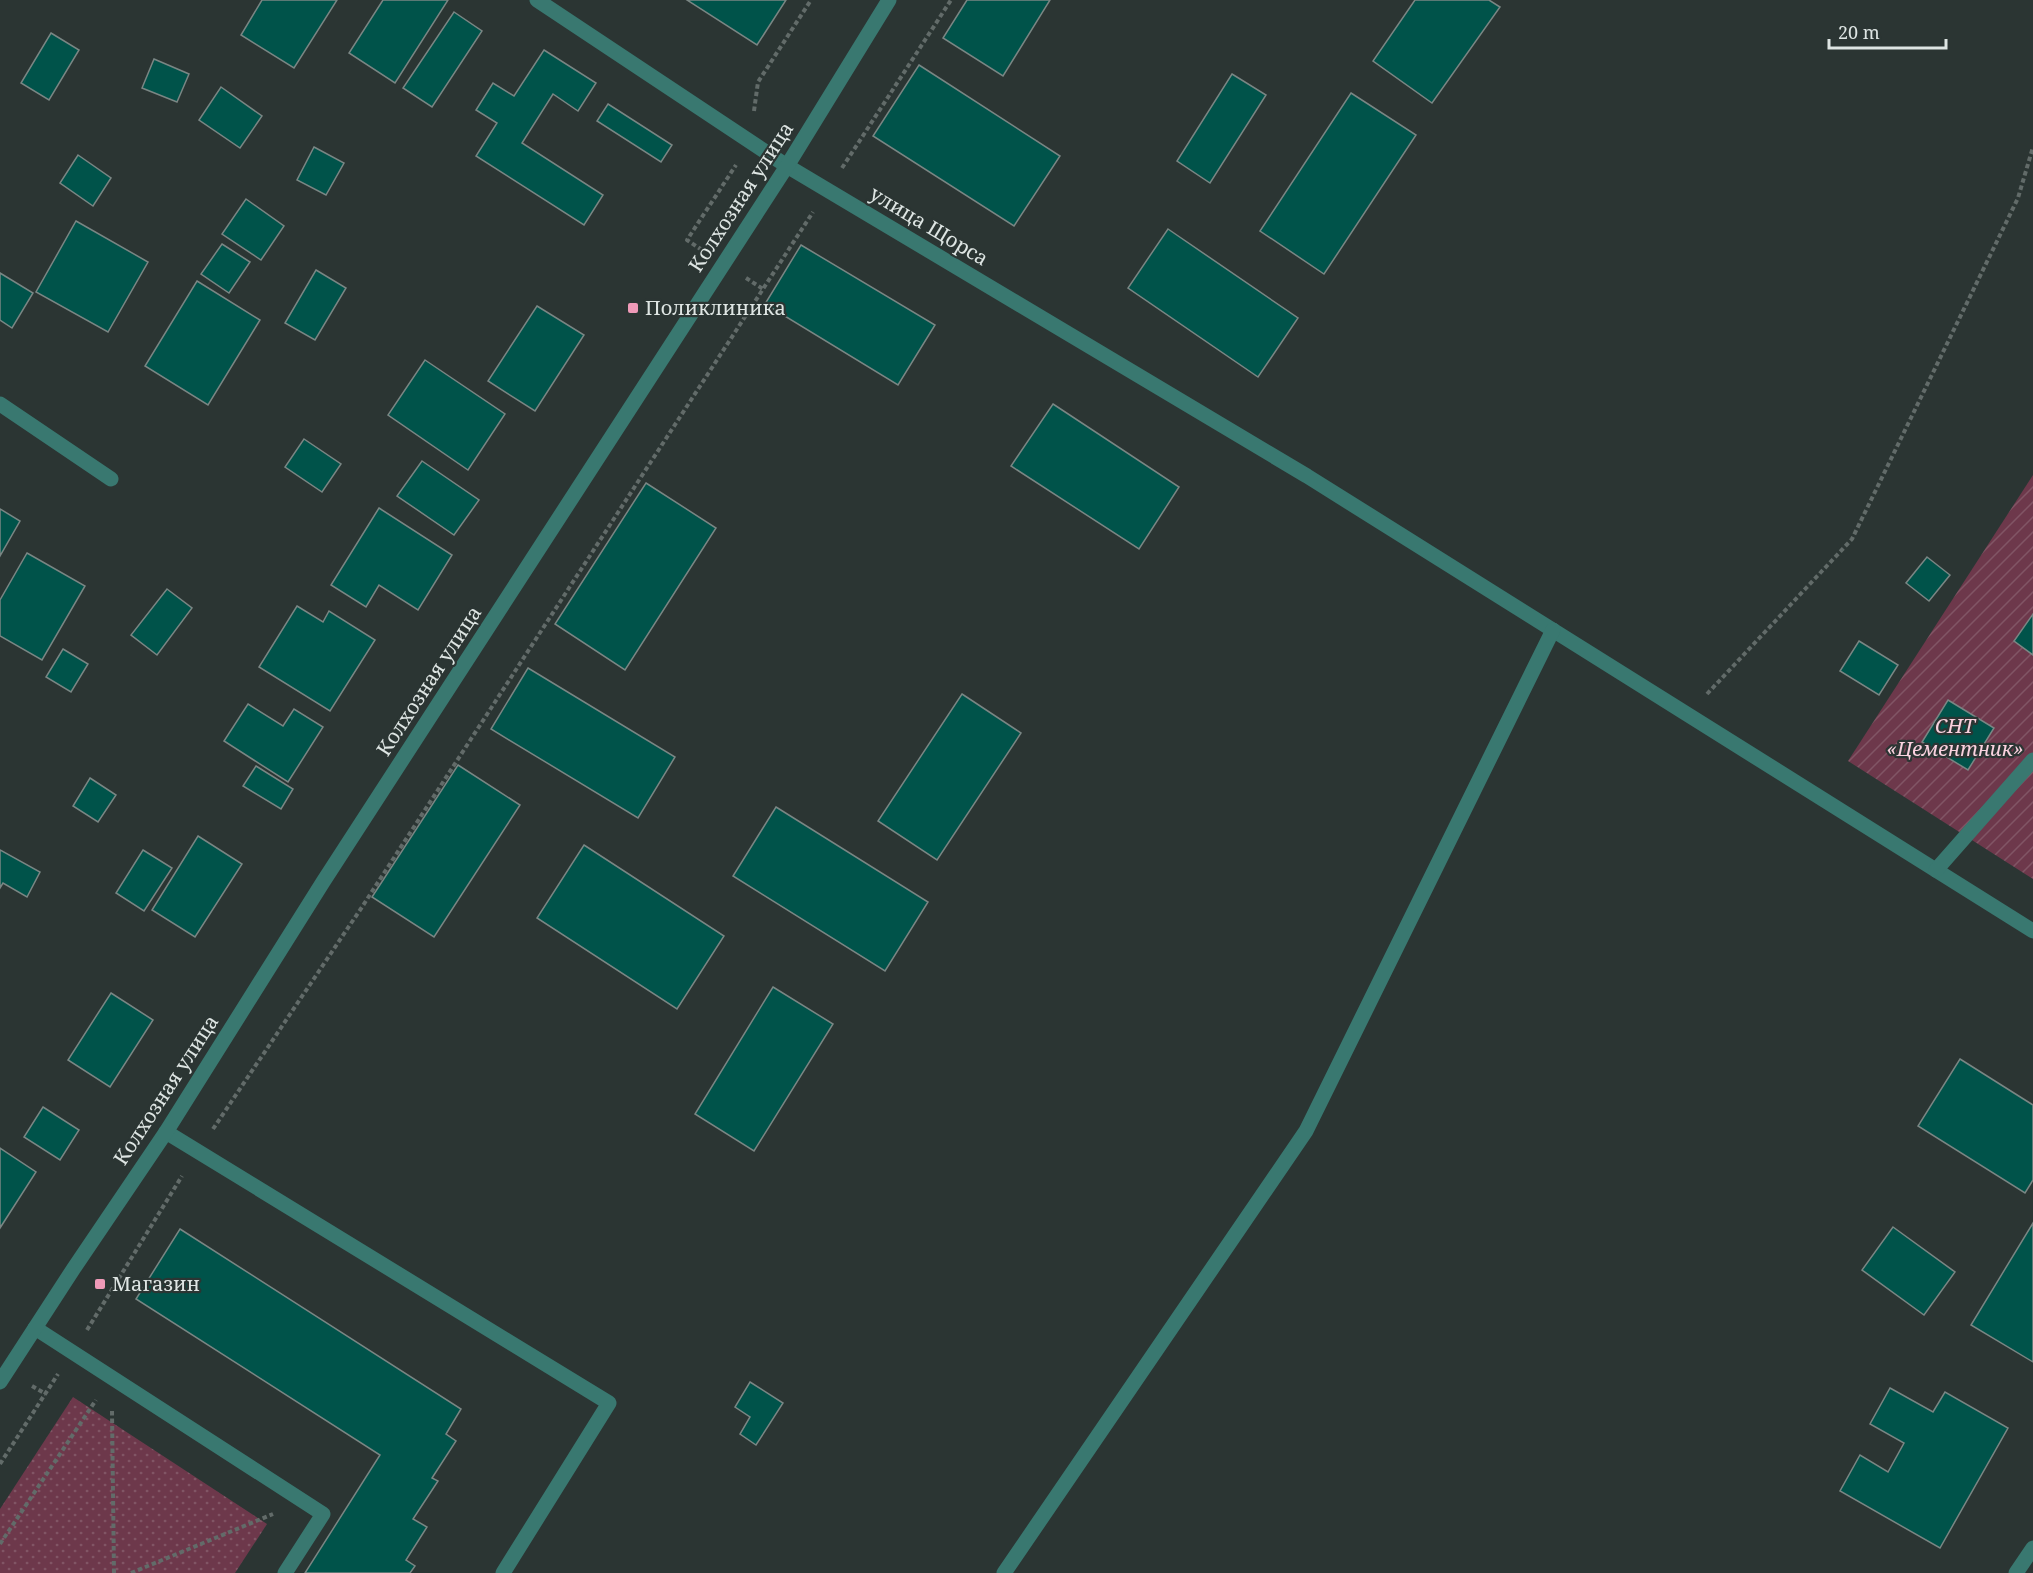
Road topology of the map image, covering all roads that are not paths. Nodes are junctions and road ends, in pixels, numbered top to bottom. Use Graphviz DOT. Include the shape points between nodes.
graph roads {
  1 [pos="537,0"];
  2 [pos="889,0"];
  3 [pos="787,166"];
  4 [pos="0,404"];
  5 [pos="111,479"];
  6 [pos="1553,630"];
  7 [pos="2033,760"];
  8 [pos="1936,870"];
  9 [pos="2033,931"];
  10 [pos="166,1132"];
  11 [pos="35,1328"];
  12 [pos="0,1382"];
  13 [pos="2033,1548"];
  14 [pos="285,1573"];
  15 [pos="503,1573"];
  16 [pos="1004,1573"];
  17 [pos="2016,1573"];
  1 -- 3 [label="street, улица Щорса"];
  2 -- 3 [label="street, Колхозная улица"];
  3 -- 6 [label="street, улица Щорса" via="1307,476"];
  3 -- 10 [label="street, Колхозная улица" via="323,882"];
  4 -- 5 [label="street"];
  6 -- 8 [label="street, улица Щорса"];
  6 -- 16 [label="street" via="1306,1131"];
  7 -- 8 [label="street"];
  8 -- 9 [label="street, улица Щорса"];
  10 -- 11 [label="street, Колхозная улица"];
  10 -- 15 [label="street" via="609,1403"];
  11 -- 12 [label="street, Колхозная улица"];
  11 -- 14 [label="street" via="322,1514"];
  13 -- 17 [label="street"];
}
